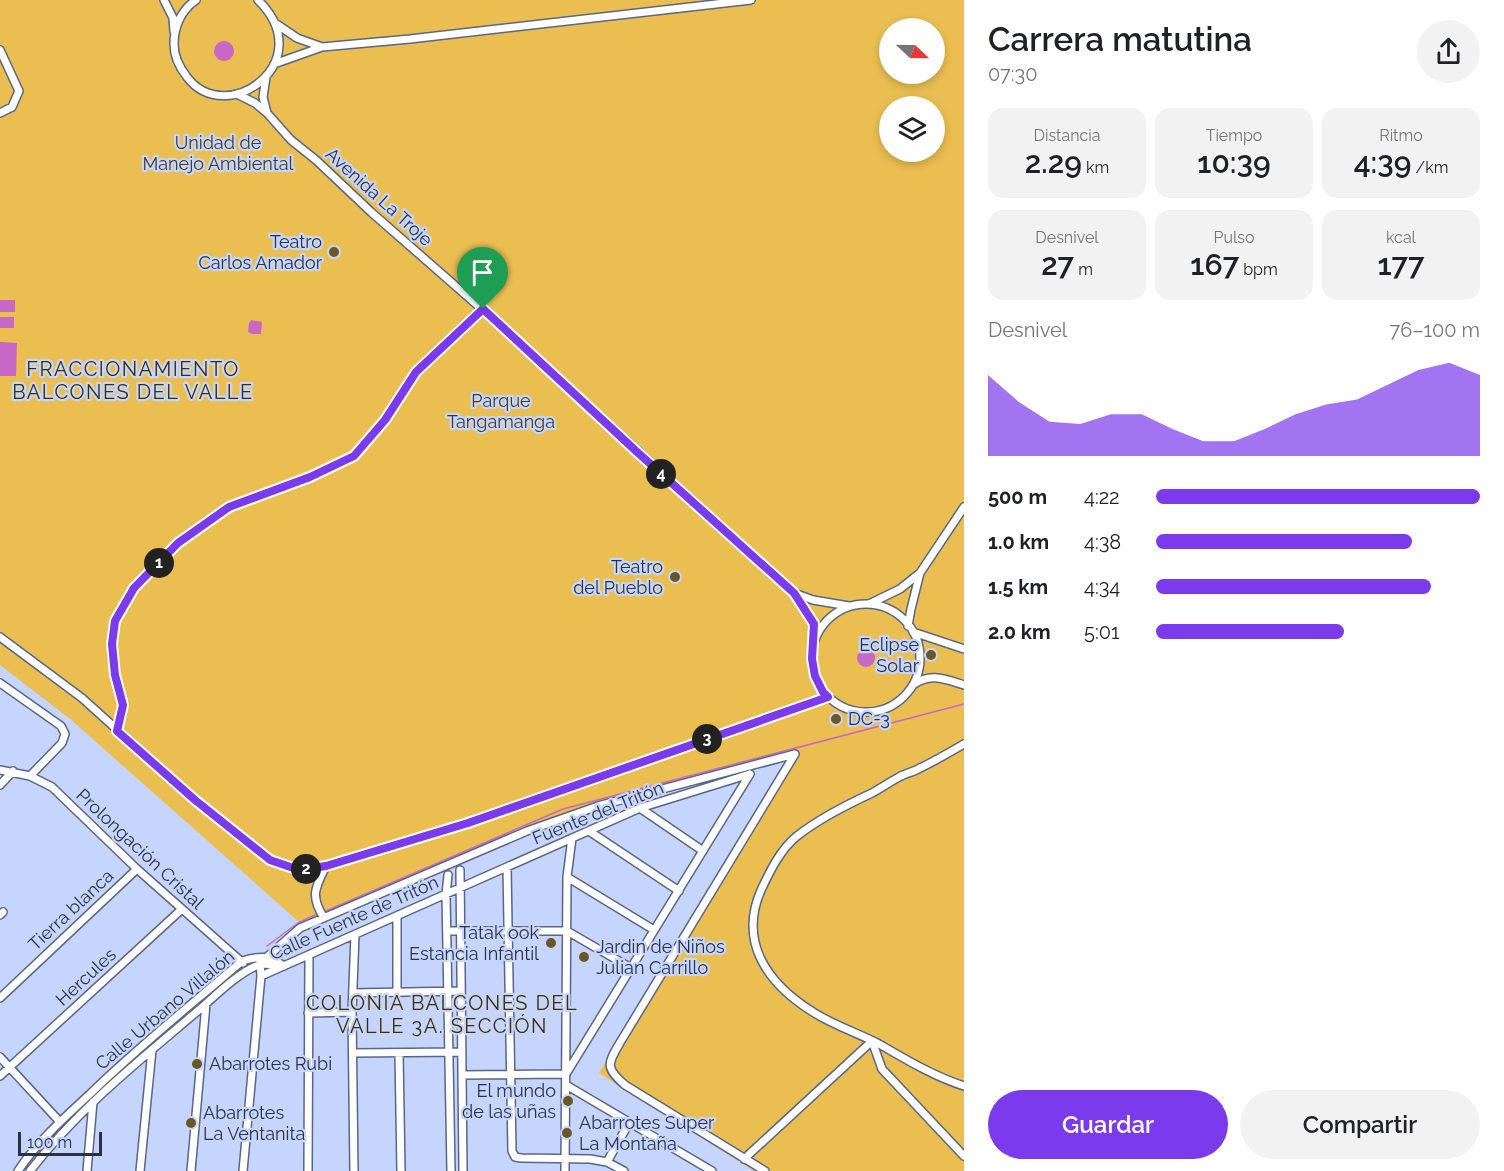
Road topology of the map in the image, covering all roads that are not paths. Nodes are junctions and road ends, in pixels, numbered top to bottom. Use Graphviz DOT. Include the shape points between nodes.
graph roads {
  1 [pos="164,0"];
  2 [pos="196,0"];
  3 [pos="258,0"];
  4 [pos="751,0"];
  5 [pos="275,22"];
  6 [pos="174,34"];
  7 [pos="322,47"];
  8 [pos="0,50"];
  9 [pos="274,64"];
  10 [pos="266,77"];
  11 [pos="237,94"];
  12 [pos="0,113"];
  13 [pos="267,113"];
  14 [pos="483,309"];
  15 [pos="964,507"];
  16 [pos="920,573"];
  17 [pos="794,593"];
  18 [pos="869,604"];
  19 [pos="851,606"];
  20 [pos="911,629"];
  21 [pos="0,637"];
  22 [pos="814,642"];
  23 [pos="964,650"];
  24 [pos="0,683"];
  25 [pos="913,685"];
  26 [pos="964,685"];
  27 [pos="828,697"];
  28 [pos="117,731"];
  29 [pos="964,744"];
  30 [pos="0,770"];
  31 [pos="14,771"];
  32 [pos="30,776"];
  33 [pos="0,785"];
  34 [pos="640,808"];
  35 [pos="589,831"];
  36 [pos="572,838"];
  37 [pos="703,851"];
  38 [pos="326,866"];
  39 [pos="507,867"];
  40 [pos="137,869"];
  41 [pos="460,870"];
  42 [pos="448,875"];
  43 [pos="567,877"];
  44 [pos="459,888"];
  45 [pos="679,891"];
  46 [pos="446,894"];
  47 [pos="182,909"];
  48 [pos="397,916"];
  49 [pos="324,918"];
  50 [pos="447,930"];
  51 [pos="460,930"];
  52 [pos="508,930"];
  53 [pos="567,930"];
  54 [pos="654,930"];
  55 [pos="355,934"];
  56 [pos="309,955"];
  57 [pos="267,957"];
  58 [pos="259,960"];
  59 [pos="242,961"];
  60 [pos="284,966"];
  61 [pos="631,968"];
  62 [pos="248,970"];
  63 [pos="261,976"];
  64 [pos="397,992"];
  65 [pos="448,992"];
  66 [pos="461,992"];
  67 [pos="353,993"];
  68 [pos="0,998"];
  69 [pos="206,1004"];
  70 [pos="352,1012"];
  71 [pos="309,1013"];
  72 [pos="872,1041"];
  73 [pos="152,1050"];
  74 [pos="461,1052"];
  75 [pos="353,1053"];
  76 [pos="399,1053"];
  77 [pos="449,1053"];
  78 [pos="0,1057"];
  79 [pos="10,1067"];
  80 [pos="511,1074"];
  81 [pos="566,1074"];
  82 [pos="462,1075"];
  83 [pos="0,1076"];
  84 [pos="566,1086"];
  85 [pos="964,1086"];
  86 [pos="91,1098"];
  87 [pos="60,1122"];
  88 [pos="629,1123"];
  89 [pos="964,1156"];
  90 [pos="565,1158"];
  91 [pos="744,1159"];
  92 [pos="607,1162"];
  93 [pos="18,1171"];
  94 [pos="30,1171"];
  95 [pos="87,1171"];
  96 [pos="140,1171"];
  97 [pos="191,1171"];
  98 [pos="243,1171"];
  99 [pos="308,1171"];
  100 [pos="354,1171"];
  101 [pos="401,1171"];
  102 [pos="451,1171"];
  103 [pos="463,1171"];
  104 [pos="565,1171"];
  105 [pos="624,1171"];
  106 [pos="711,1171"];
  107 [pos="765,1171"];
  1 -- 6 [label="street" via="173,18"];
  2 -- 6 [label="street" via="180,17"];
  3 -- 5 [label="street"];
  4 -- 7 [label="street"];
  5 -- 7 [label="street" via="297,38"];
  5 -- 9 [label="street" via="279,36"];
  6 -- 11 [label="street" via="179,67 190,81 204,91"];
  7 -- 9 [label="street"];
  8 -- 12 [label="street" via="19,91 12,107"];
  9 -- 10 [label="street"];
  10 -- 11 [label="street"];
  10 -- 13 [label="street" via="263,97"];
  11 -- 13 [label="street, Avenida La Troje"];
  13 -- 14 [label="street, Avenida La Troje" via="291,140"];
  14 -- 17 [label="street, Avenida La Troje"];
  14 -- 28 [label="street" via="416,372 385,420 354,456 229,507 178,543 134,588 115,621 112,644 123,705"];
  15 -- 16 [label="street"];
  16 -- 18 [label="street" via="900,589"];
  16 -- 20 [label="street" via="911,609"];
  17 -- 19 [label="street, Avenida La Troje"];
  17 -- 22 [label="street, Avenida La Troje" via="814,624"];
  18 -- 19 [label="street"];
  18 -- 20 [label="street" via="886,608"];
  19 -- 22 [label="street" via="835,614"];
  20 -- 23 [label="street"];
  20 -- 25 [label="street" via="919,649"];
  21 -- 28 [label="street" via="82,698"];
  22 -- 27 [label="street" via="815,676"];
  24 -- 32 [label="street" via="61,726 65,734 62,743"];
  25 -- 26 [label="street" via="923,678 938,677"];
  25 -- 27 [label="street" via="902,699 870,712 852,711"];
  27 -- 38 [label="street" via="468,823"];
  28 -- 38 [label="street" via="270,860 299,870"];
  29 -- 72 [label="street" via="852,801 797,836 782,851 755,903 754,942 769,973 814,1013"];
  30 -- 31 [label="street, Prolongación Cristal"];
  31 -- 32 [label="street, Prolongación Cristal"];
  31 -- 33 [label="street"];
  32 -- 40 [label="street, Prolongación Cristal" via="52,787"];
  34 -- 35 [label="street, Fuente del Tritón"];
  34 -- 37 [label="street"];
  34 -- 37 [label="street, Fuente del Tritón" via="750,774"];
  35 -- 36 [label="street, Fuente del Tritón"];
  35 -- 45 [label="street"];
  36 -- 39 [label="street, Fuente del Tritón"];
  36 -- 43 [label="street"];
  37 -- 45 [label="street"];
  38 -- 49 [label="street" via="314,894"];
  39 -- 44 [label="street, Fuente del Tritón"];
  39 -- 52 [label="street"];
  40 -- 47 [label="street, Prolongación Cristal"];
  40 -- 68 [label="street, Tierra blanca"];
  41 -- 44 [label="street"];
  42 -- 46 [label="street"];
  43 -- 53 [label="street"];
  43 -- 54 [label="street"];
  44 -- 46 [label="street, Calle Fuente de Tritón"];
  44 -- 51 [label="street"];
  45 -- 54 [label="street"];
  46 -- 48 [label="street, Calle Fuente de Tritón"];
  46 -- 50 [label="street"];
  47 -- 59 [label="street, Prolongación Cristal"];
  47 -- 79 [label="street, Hercules"];
  48 -- 55 [label="street, Calle Fuente de Tritón"];
  48 -- 64 [label="street"];
  49 -- 57 [label="street" via="300,928"];
  49 -- 91 [label="street" via="563,817 795,754 611,1058 613,1075 625,1085"];
  50 -- 51 [label="street"];
  50 -- 65 [label="street"];
  51 -- 52 [label="street"];
  51 -- 66 [label="street"];
  52 -- 53 [label="street"];
  52 -- 80 [label="street"];
  53 -- 61 [label="street"];
  53 -- 81 [label="street"];
  54 -- 61 [label="street"];
  55 -- 56 [label="street, Calle Fuente de Tritón"];
  55 -- 67 [label="street"];
  56 -- 60 [label="street, Calle Fuente de Tritón"];
  56 -- 71 [label="street"];
  57 -- 58 [label="street, Calle Urbano Villalón"];
  57 -- 60 [label="street, Calle Urbano Villalón"];
  58 -- 59 [label="street, Calle Urbano Villalón"];
  58 -- 60 [label="street, Calle Urbano Villalón"];
  58 -- 62 [label="street, Calle Urbano Villalón"];
  58 -- 63 [label="street"];
  59 -- 62 [label="street, Prolongación Cristal"];
  59 -- 86 [label="street, Calle Urbano Villalón" via="108,1075"];
  60 -- 63 [label="street, Calle Fuente de Tritón"];
  61 -- 81 [label="street"];
  62 -- 69 [label="street, Calle Urbano Villalón"];
  63 -- 98 [label="street"];
  64 -- 65 [label="street"];
  64 -- 67 [label="street"];
  65 -- 66 [label="street"];
  65 -- 77 [label="street"];
  66 -- 74 [label="street"];
  67 -- 70 [label="street"];
  69 -- 73 [label="street, Calle Urbano Villalón"];
  69 -- 97 [label="street"];
  70 -- 71 [label="street"];
  70 -- 75 [label="street"];
  71 -- 99 [label="street"];
  72 -- 85 [label="street" via="937,1077"];
  72 -- 89 [label="street" via="882,1069"];
  72 -- 91 [label="street"];
  73 -- 86 [label="street, Calle Urbano Villalón"];
  73 -- 96 [label="street"];
  74 -- 77 [label="street"];
  74 -- 82 [label="street"];
  75 -- 76 [label="street"];
  75 -- 100 [label="street"];
  76 -- 77 [label="street"];
  76 -- 101 [label="street"];
  77 -- 102 [label="street"];
  78 -- 79 [label="street"];
  79 -- 83 [label="street, Hercules"];
  79 -- 87 [label="street"];
  80 -- 81 [label="street"];
  80 -- 82 [label="street"];
  80 -- 90 [label="street" via="515,1157"];
  81 -- 84 [label="street"];
  82 -- 103 [label="street"];
  84 -- 88 [label="street"];
  84 -- 90 [label="street"];
  86 -- 87 [label="street, Calle Urbano Villalón"];
  86 -- 94 [label="street, Calle Urbano Villalón"];
  86 -- 95 [label="street"];
  87 -- 93 [label="street, Calle Urbano Villalón"];
  88 -- 92 [label="street"];
  88 -- 106 [label="street"];
  90 -- 92 [label="street"];
  90 -- 104 [label="street"];
  91 -- 107 [label="street"];
  92 -- 105 [label="street"];
}
